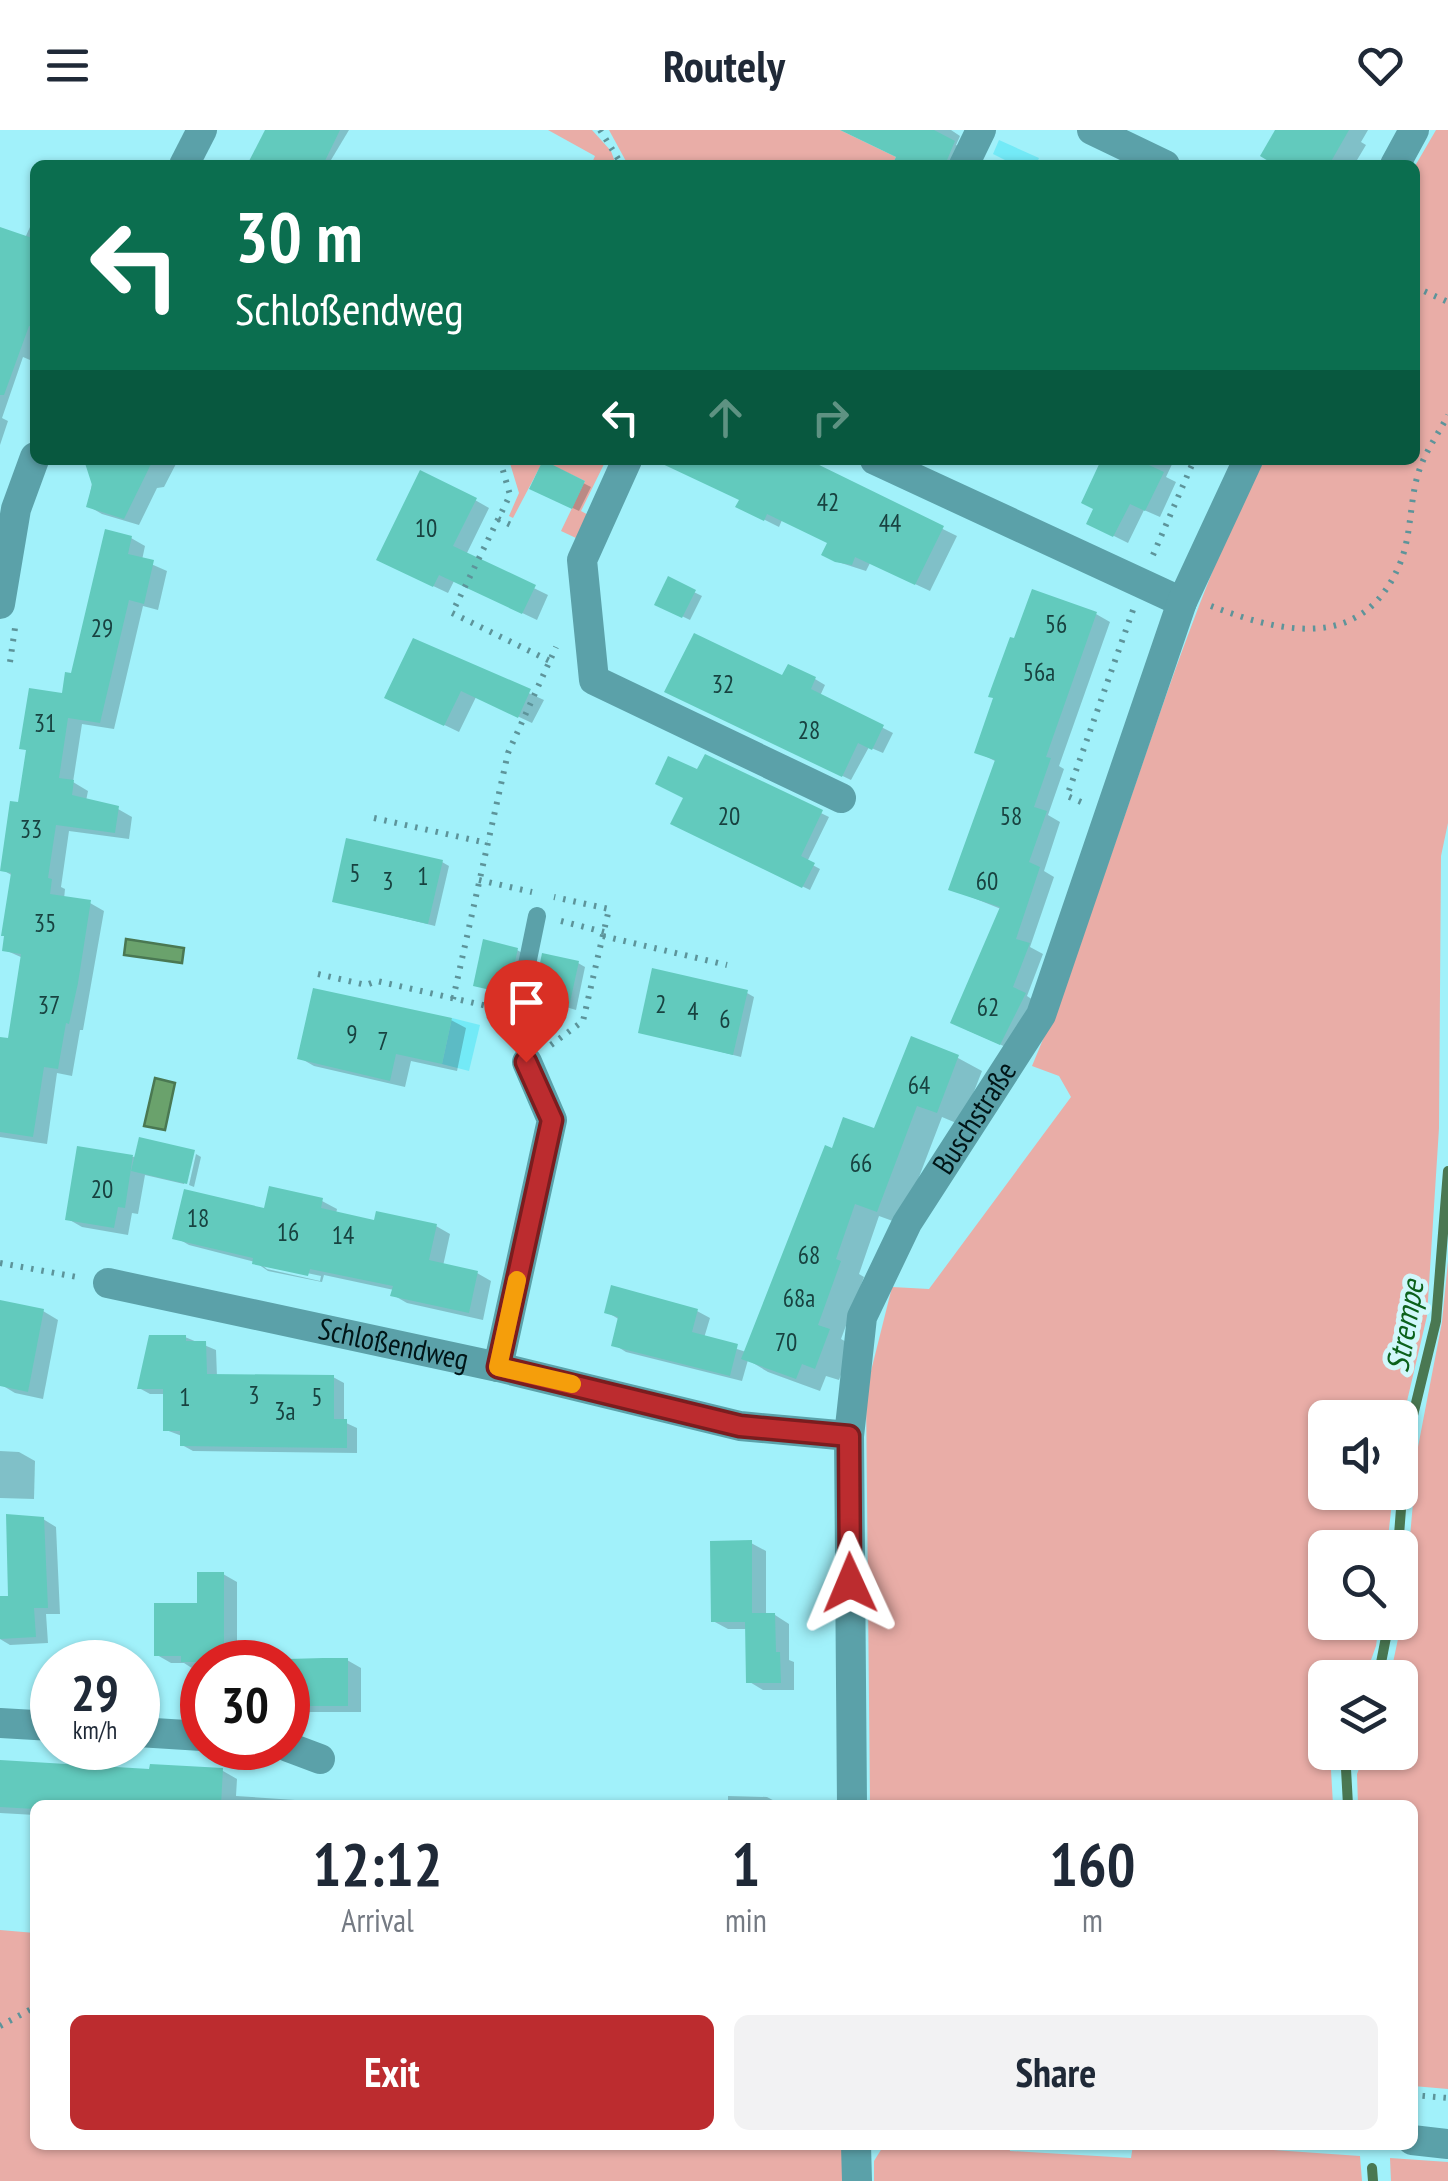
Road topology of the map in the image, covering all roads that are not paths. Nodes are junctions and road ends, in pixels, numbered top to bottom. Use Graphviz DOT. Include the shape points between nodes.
graph roads {
  1 [pos="202,130"];
  2 [pos="981,130"];
  3 [pos="1092,130"];
  4 [pos="1414,130"];
  5 [pos="187,160"];
  6 [pos="966,160"];
  7 [pos="1155,160"];
  8 [pos="1398,160"];
  9 [pos="31,465"];
  10 [pos="625,465"];
  11 [pos="886,465"];
  12 [pos="1246,465"];
  13 [pos="8,507"];
  14 [pos="1182,602"];
  15 [pos="0,604"];
  16 [pos="841,798"];
  17 [pos="537,916"];
  18 [pos="526,1062"];
  19 [pos="108,1282"];
  20 [pos="498,1367"];
  21 [pos="849,1436"];
  22 [pos="0,1723"];
  23 [pos="30,1725"];
  24 [pos="310,1755"];
  25 [pos="320,1759"];
  26 [pos="852,1800"];
  27 [pos="1418,2141"];
  28 [pos="1448,2144"];
  29 [pos="856,2150"];
  30 [pos="857,2181"];
  1 -- 5 [label="street"];
  2 -- 6 [label="street"];
  3 -- 7 [label="street"];
  4 -- 8 [label="street"];
  9 -- 13 [label="street"];
  10 -- 16 [label="street" via="582,560 594,680"];
  11 -- 14 [label="street"];
  12 -- 14 [label="street, Buschstraße"];
  13 -- 15 [label="street"];
  14 -- 21 [label="street, Buschstraße" via="1040,1015 907,1223 862,1317"];
  17 -- 18 [label="lane" via="516,1013"];
  18 -- 20 [label="street" via="552,1120"];
  19 -- 20 [label="street, Schloßendweg"];
  20 -- 21 [label="street, Schloßendweg" via="740,1426"];
  21 -- 26 [label="street, Buschstraße"];
  22 -- 23 [label="street"];
  24 -- 25 [label="street"];
  27 -- 28 [label="street"];
  29 -- 30 [label="street"];
}
